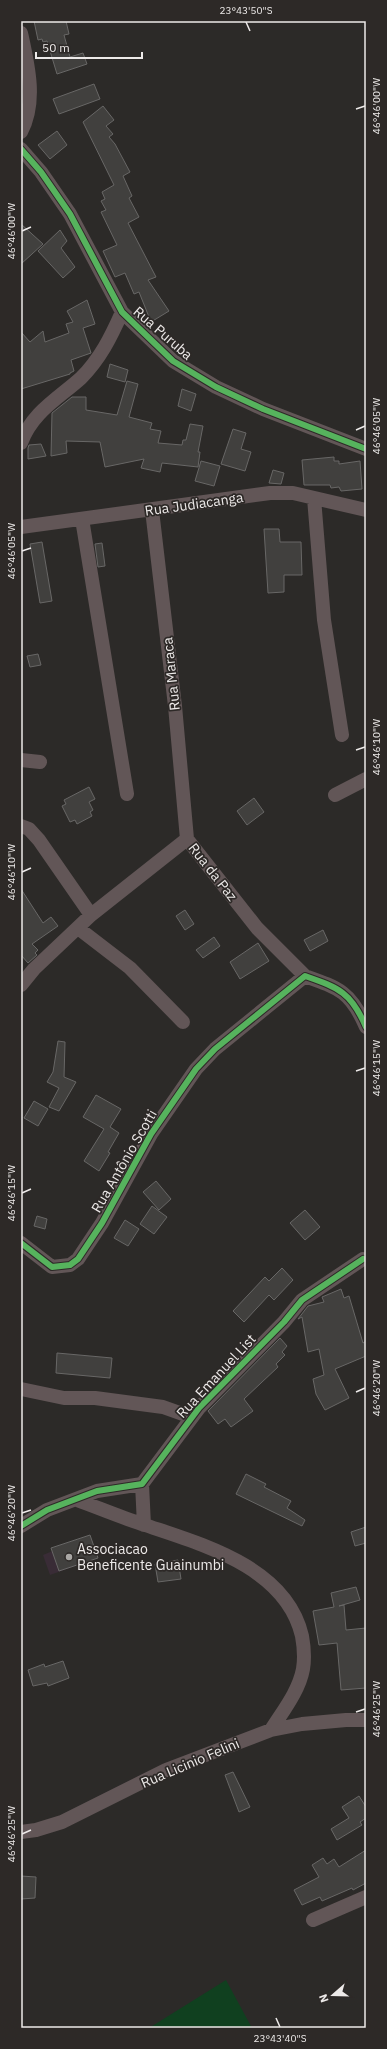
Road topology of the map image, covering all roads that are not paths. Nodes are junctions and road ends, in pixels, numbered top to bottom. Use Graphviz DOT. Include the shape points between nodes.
graph roads {
  1 [pos="21,33"];
  2 [pos="21,132"];
  3 [pos="21,148"];
  4 [pos="122,312"];
  5 [pos="21,443"];
  6 [pos="366,448"];
  7 [pos="314,498"];
  8 [pos="152,510"];
  9 [pos="366,511"];
  10 [pos="82,519"];
  11 [pos="21,526"];
  12 [pos="342,735"];
  13 [pos="21,760"];
  14 [pos="40,762"];
  15 [pos="366,779"];
  16 [pos="127,794"];
  17 [pos="335,795"];
  18 [pos="21,826"];
  19 [pos="187,839"];
  20 [pos="91,915"];
  21 [pos="78,928"];
  22 [pos="305,976"];
  23 [pos="21,985"];
  24 [pos="362,1007"];
  25 [pos="183,1022"];
  26 [pos="366,1027"];
  27 [pos="21,1243"];
  28 [pos="365,1259"];
  29 [pos="21,1389"];
  30 [pos="191,1417"];
  31 [pos="142,1484"];
  32 [pos="77,1500"];
  33 [pos="144,1525"];
  34 [pos="21,1526"];
  35 [pos="366,1720"];
  36 [pos="271,1730"];
  37 [pos="21,1832"];
  38 [pos="366,1897"];
  39 [pos="313,1920"];
  1 -- 2 [label="street" via="28,66 30,98 26,123"];
  3 -- 4 [label="street, Rua Puruba" via="70,214"];
  4 -- 5 [label="street" via="103,352 81,377 47,404 33,420"];
  4 -- 6 [label="street, Rua Puruba" via="173,361 216,388 263,409"];
  7 -- 8 [label="street, Rua Judiacanga" via="293,493 270,493"];
  7 -- 9 [label="street, Rua Judiacanga"];
  7 -- 12 [label="street" via="324,620"];
  8 -- 10 [label="street, Rua Judiacanga"];
  8 -- 19 [label="street, Rua Maraca" via="175,706"];
  10 -- 11 [label="street, Rua Judiacanga"];
  10 -- 16 [label="street"];
  13 -- 14 [label="street"];
  15 -- 17 [label="street"];
  18 -- 20 [label="street" via="29,829 39,840"];
  19 -- 20 [label="street, Rua da Paz"];
  19 -- 22 [label="street, Rua da Paz" via="257,928"];
  20 -- 21 [label="street, Rua da Paz"];
  21 -- 23 [label="street, Rua da Paz" via="34,969"];
  21 -- 25 [label="street" via="130,968"];
  22 -- 24 [label="street" via="329,984"];
  22 -- 27 [label="street, Rua Antônio Scotti" via="215,1049 196,1069 151,1134 102,1223 78,1259 70,1265 52,1267"];
  24 -- 26 [label="street"];
  28 -- 30 [label="street, Rua Emanuel List" via="302,1300 284,1322"];
  29 -- 30 [label="street" via="64,1398 95,1398 163,1407"];
  30 -- 31 [label="street, Rua Emanuel List"];
  31 -- 32 [label="street" via="97,1491"];
  31 -- 33 [label="street"];
  32 -- 33 [label="street"];
  32 -- 34 [label="street" via="47,1510"];
  33 -- 36 [label="street" via="225,1554 243,1564 273,1587 294,1614 305,1655 303,1669 294,1695"];
  35 -- 36 [label="street, Rua Licinio Felini" via="324,1722"];
  36 -- 37 [label="street, Rua Licinio Felini" via="166,1770 62,1822"];
  38 -- 39 [label="street"];
}
